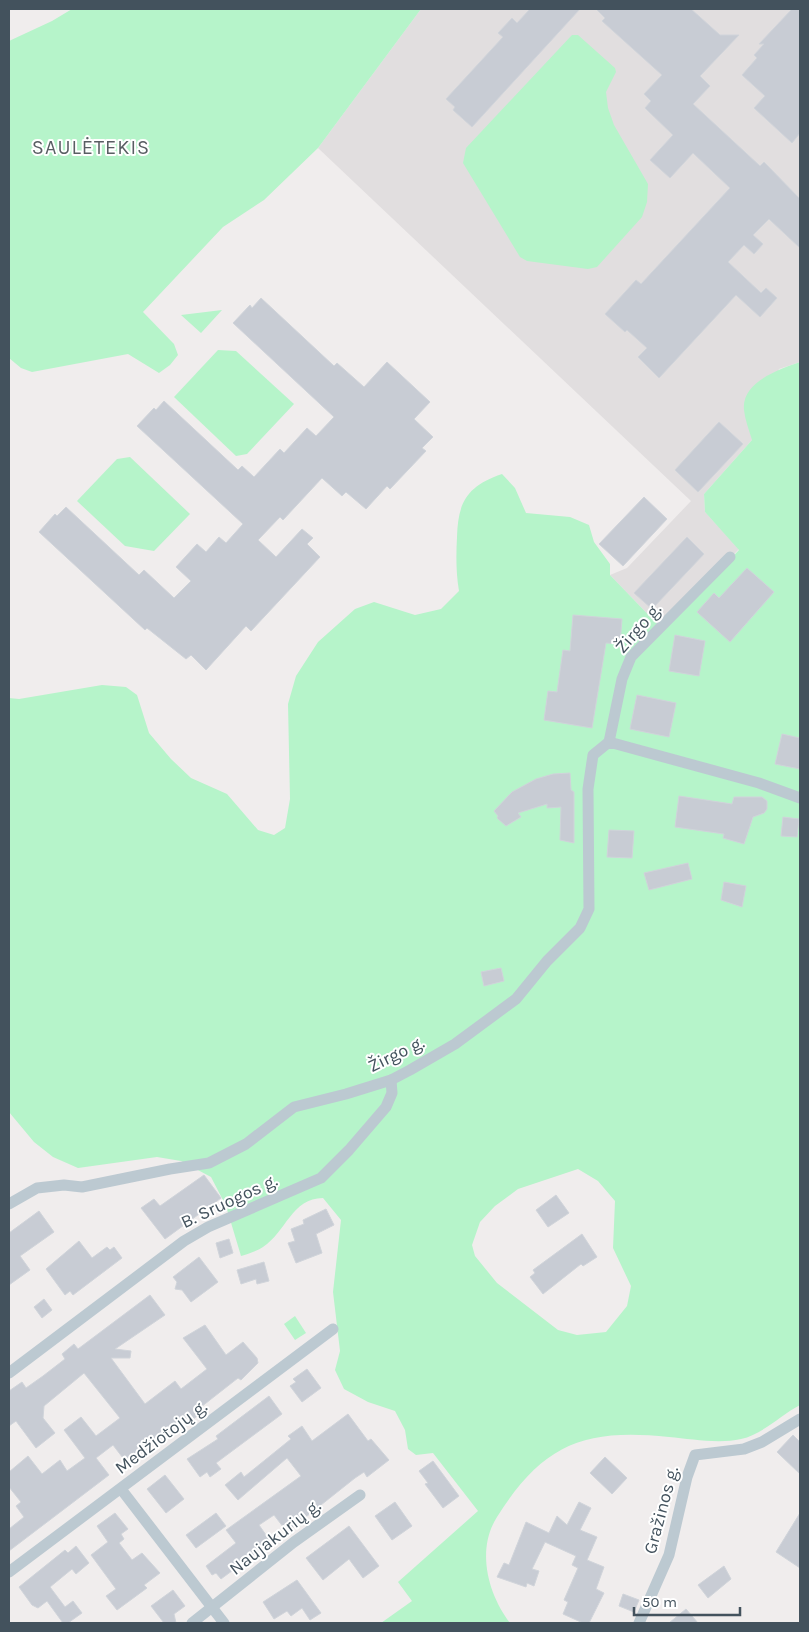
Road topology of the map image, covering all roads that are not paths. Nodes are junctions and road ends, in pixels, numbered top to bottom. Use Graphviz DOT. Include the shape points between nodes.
graph roads {
  1 [pos="730,557"];
  2 [pos="609,742"];
  3 [pos="800,798"];
  4 [pos="391,1080"];
  5 [pos="9,1204"];
  6 [pos="333,1329"];
  7 [pos="9,1373"];
  8 [pos="800,1419"];
  9 [pos="121,1489"];
  10 [pos="360,1495"];
  11 [pos="9,1572"];
  12 [pos="212,1608"];
  13 [pos="192,1623"];
  14 [pos="224,1623"];
  15 [pos="639,1623"];
  1 -- 2 [label="street, Žirgo g." via="631,657 622,679"];
  2 -- 3 [label="street" via="759,783"];
  2 -- 4 [label="street, Žirgo g." via="593,755 588,789 589,909 580,928 516,999 455,1044"];
  4 -- 5 [label="street, Žirgo g." via="294,1107 246,1144 209,1163 82,1187 37,1188"];
  4 -- 7 [label="street, B. Sruogos g." via="392,1093 386,1107 321,1178 208,1227 184,1241"];
  6 -- 9 [label="street, Medžiotojų g."];
  8 -- 15 [label="street, Gražinos g." via="744,1449 694,1455 669,1555"];
  9 -- 11 [label="street, Medžiotojų g."];
  9 -- 12 [label="street"];
  10 -- 12 [label="street, Naujakurių g." via="294,1542"];
  12 -- 13 [label="street, Naujakurių g."];
  12 -- 14 [label="street"];
}
